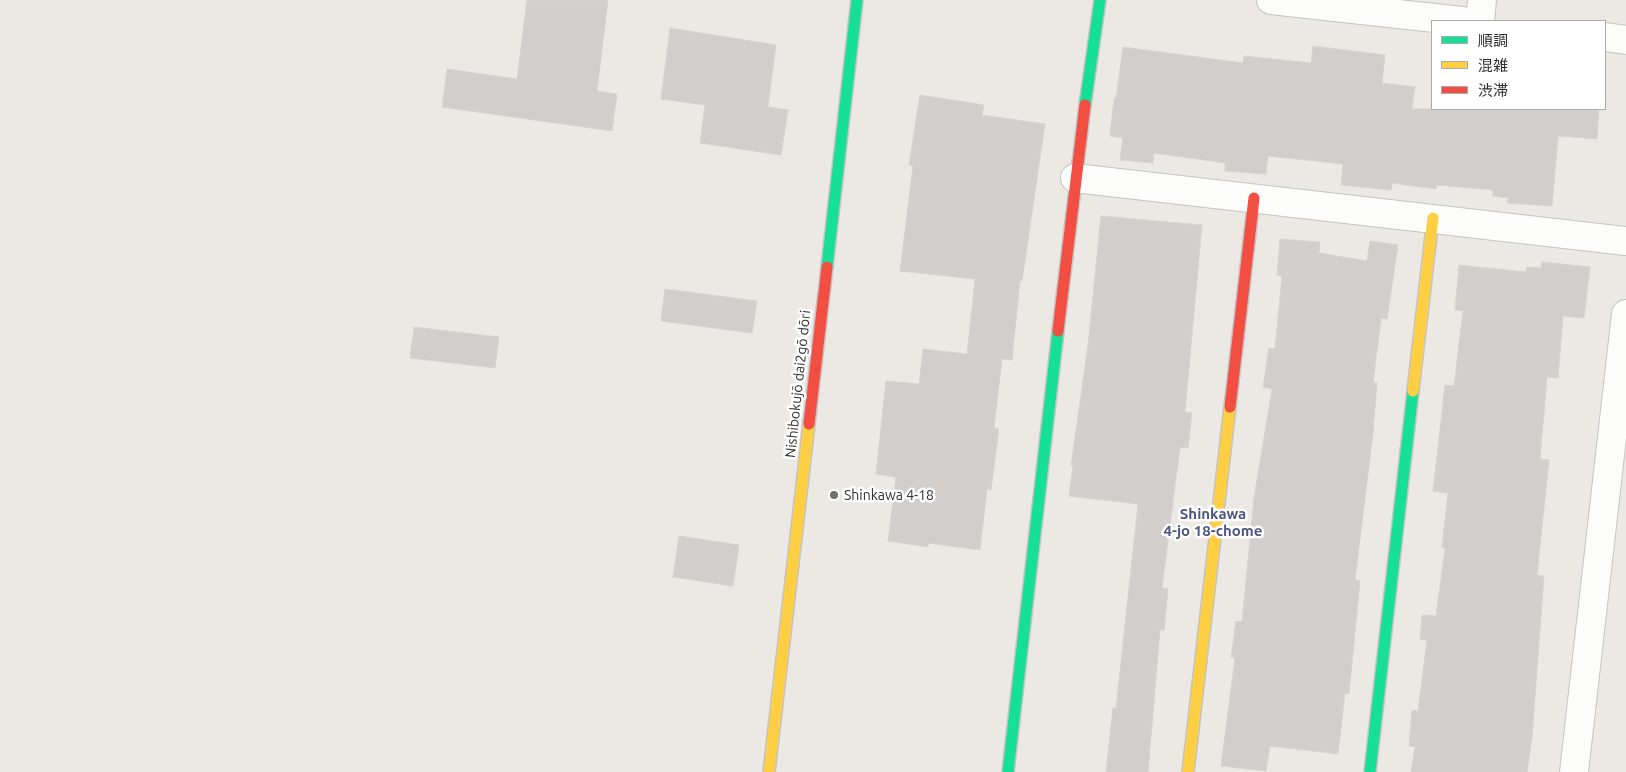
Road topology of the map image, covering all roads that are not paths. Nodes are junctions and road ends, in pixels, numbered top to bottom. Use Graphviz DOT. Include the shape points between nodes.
graph roads {
  1 [pos="857,0"];
  2 [pos="1100,0"];
  3 [pos="1482,0"];
  4 [pos="1285,1"];
  5 [pos="1453,20"];
  6 [pos="1480,20"];
  7 [pos="1606,37"];
  8 [pos="1626,40"];
  9 [pos="1075,178"];
  10 [pos="1254,198"];
  11 [pos="1433,218"];
  12 [pos="1626,241"];
  13 [pos="1626,314"];
  14 [pos="769,772"];
  15 [pos="1008,772"];
  16 [pos="1188,772"];
  17 [pos="1370,772"];
  18 [pos="1574,772"];
  1 -- 14 [label="street, Nishibokujō dai2gō dōri"];
  2 -- 9 [label="street"];
  3 -- 6 [label="street"];
  4 -- 5 [label="street"];
  7 -- 8 [label="street"];
  9 -- 10 [label="street"];
  9 -- 15 [label="street"];
  10 -- 11 [label="street"];
  10 -- 16 [label="street"];
  11 -- 12 [label="street"];
  11 -- 17 [label="street"];
  13 -- 18 [label="street"];
}
